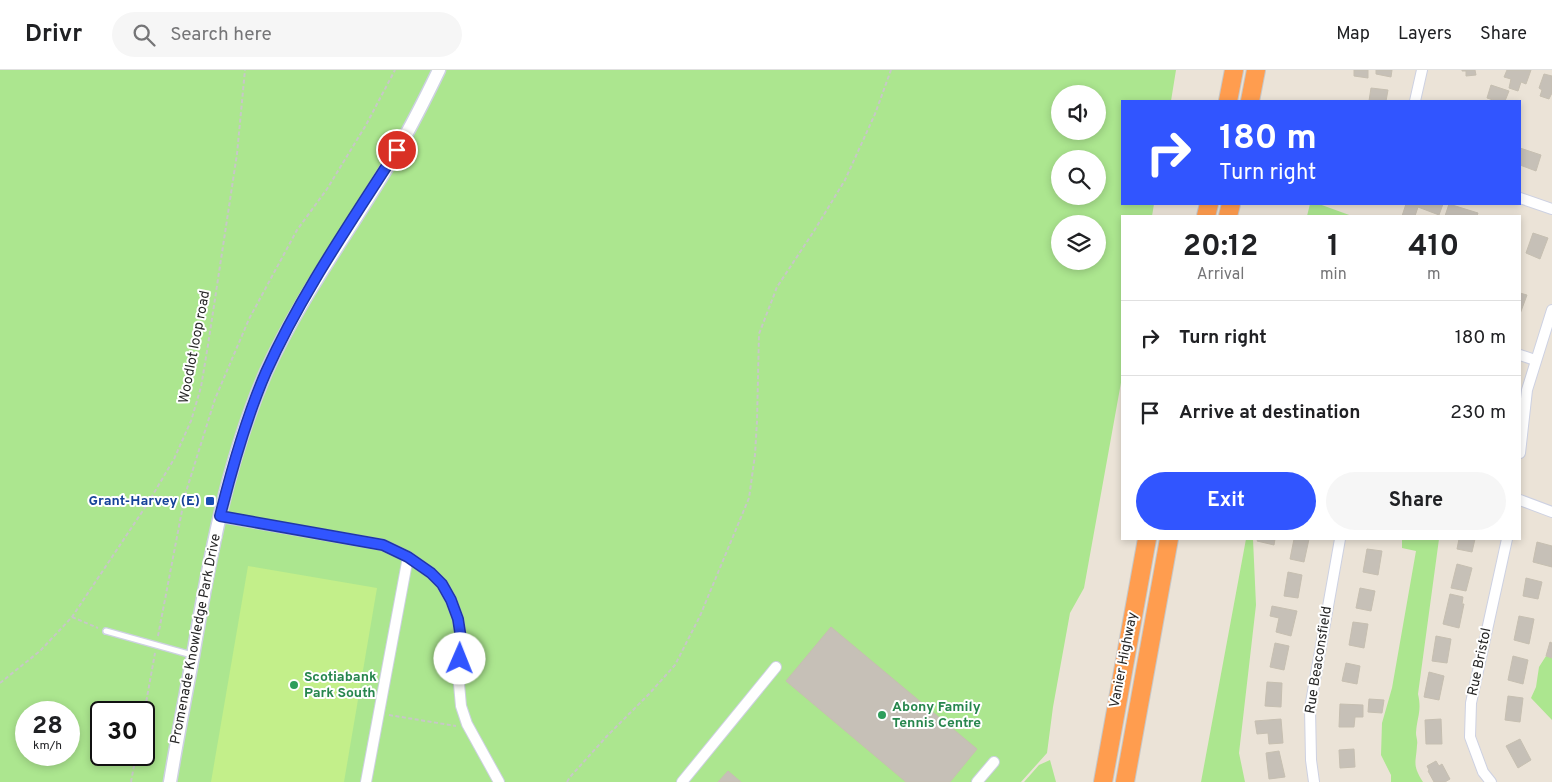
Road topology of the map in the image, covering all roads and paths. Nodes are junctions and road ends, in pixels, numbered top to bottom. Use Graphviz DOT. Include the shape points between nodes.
graph roads {
  1 [pos="245,70"];
  2 [pos="395,70"];
  3 [pos="438,70"];
  4 [pos="890,70"];
  5 [pos="1234,70"];
  6 [pos="1256,70"];
  7 [pos="1422,70"];
  8 [pos="1228,100"];
  9 [pos="1250,100"];
  10 [pos="1415,100"];
  11 [pos="1521,198"];
  12 [pos="1552,209"];
  13 [pos="1552,310"];
  14 [pos="1521,355"];
  15 [pos="1535,360"];
  16 [pos="1521,444"];
  17 [pos="1521,500"];
  18 [pos="1552,512"];
  19 [pos="220,516"];
  20 [pos="1147,540"];
  21 [pos="1169,540"];
  22 [pos="1340,540"];
  23 [pos="1507,540"];
  24 [pos="408,557"];
  25 [pos="72,617"];
  26 [pos="106,631"];
  27 [pos="157,645"];
  28 [pos="193,655"];
  29 [pos="776,667"];
  30 [pos="0,683"];
  31 [pos="146,701"];
  32 [pos="387,714"];
  33 [pos="467,724"];
  34 [pos="1109,742"];
  35 [pos="994,762"];
  36 [pos="134,766"];
  37 [pos="131,782"];
  38 [pos="170,782"];
  39 [pos="366,782"];
  40 [pos="500,782"];
  41 [pos="567,782"];
  42 [pos="682,782"];
  43 [pos="977,782"];
  44 [pos="1096,782"];
  45 [pos="1102,782"];
  46 [pos="1125,782"];
  47 [pos="1314,782"];
  48 [pos="1490,782"];
  1 -- 25 [label="path, Woodlot loop road" via="237,154 201,387 174,459"];
  2 -- 27 [label="path" via="327,189 297,230 249,318 215,399 185,495"];
  3 -- 19 [label="street, Promenade Knowledge Park Drive" via="397,150 322,268 266,373 242,438"];
  4 -- 41 [label="path" via="845,180 777,287 759,334 757,429 749,498 700,616 675,665"];
  5 -- 8 [label="highway"];
  6 -- 9 [label="highway"];
  7 -- 10 [label="street"];
  11 -- 12 [label="street"];
  13 -- 15 [label="street"];
  14 -- 15 [label="street"];
  15 -- 16 [label="street" via="1527,390"];
  17 -- 18 [label="street"];
  19 -- 24 [label="street" via="383,545"];
  19 -- 28 [label="street, Promenade Knowledge Park Drive"];
  20 -- 34 [label="highway, Vanier Highway"];
  21 -- 46 [label="highway, Vanier Highway"];
  22 -- 47 [label="street, Rue Beaconsfield" via="1310,708"];
  23 -- 48 [label="street, Rue Bristol" via="1471,703 1470,737 1480,766"];
  24 -- 33 [label="street" via="442,584 456,613 462,645 459,694"];
  24 -- 39 [label="street"];
  25 -- 26 [label="path"];
  25 -- 30 [label="path, Woodlot loop road" via="40,651"];
  26 -- 27 [label="lane"];
  27 -- 28 [label="lane"];
  27 -- 31 [label="path"];
  28 -- 38 [label="street, Promenade Knowledge Park Drive"];
  29 -- 42 [label="street"];
  32 -- 33 [label="path" via="459,727"];
  33 -- 40 [label="street"];
  34 -- 44 [label="highway"];
  34 -- 45 [label="highway, Vanier Highway"];
  35 -- 43 [label="street"];
  36 -- 37 [label="path"];
}
